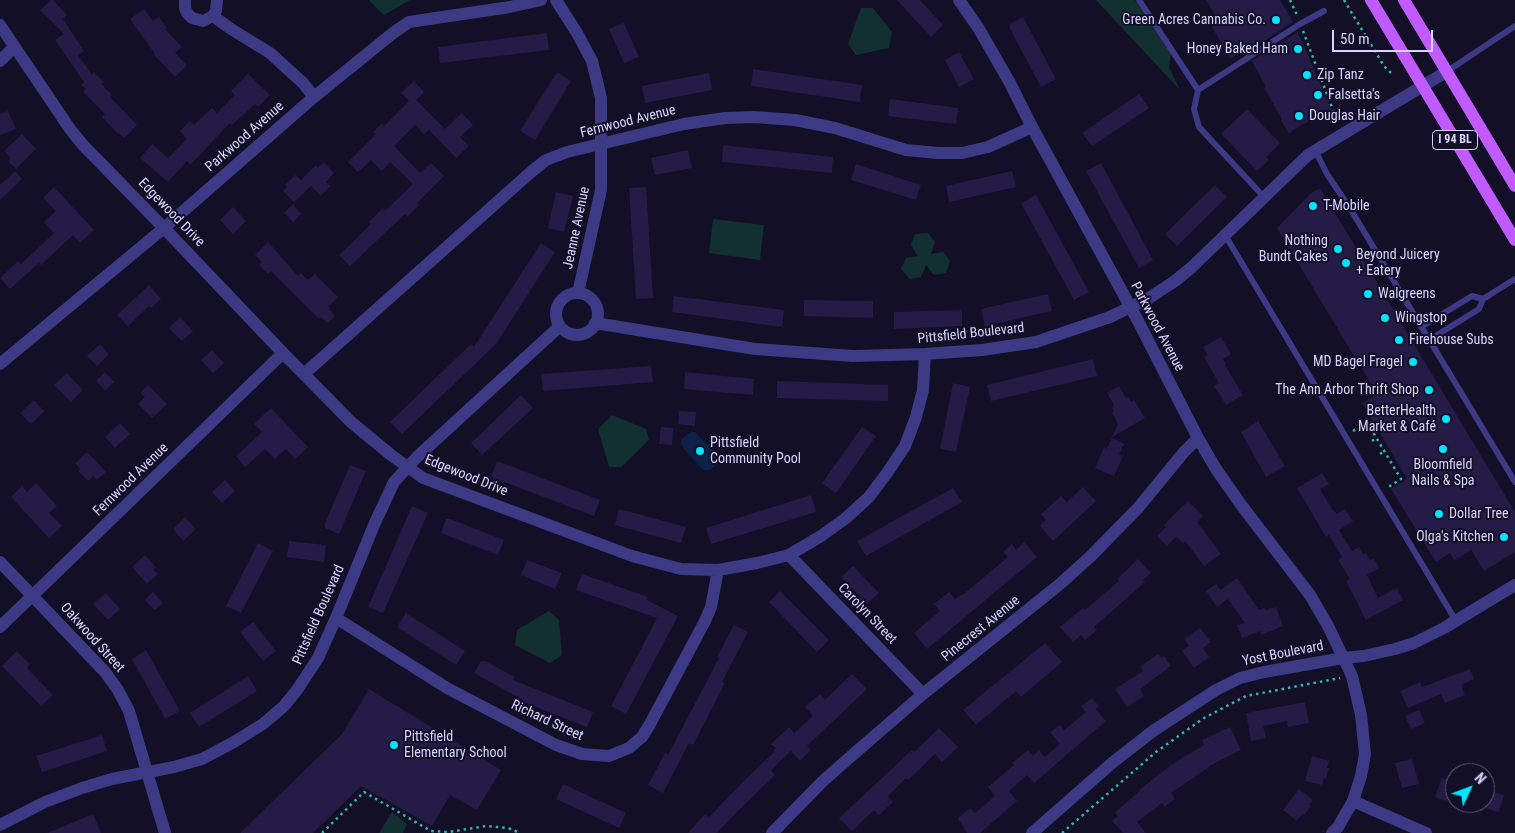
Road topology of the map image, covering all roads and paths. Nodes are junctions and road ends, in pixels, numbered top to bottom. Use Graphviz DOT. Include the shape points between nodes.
graph roads {
  1 [pos="185,0"];
  2 [pos="217,0"];
  3 [pos="541,0"];
  4 [pos="556,0"];
  5 [pos="959,0"];
  6 [pos="1139,0"];
  7 [pos="1290,0"];
  8 [pos="1344,0"];
  9 [pos="1371,0"];
  10 [pos="1404,0"];
  11 [pos="1324,12"];
  12 [pos="213,16"];
  13 [pos="1300,24"];
  14 [pos="0,25"];
  15 [pos="1515,26"];
  16 [pos="14,47"];
  17 [pos="0,61"];
  18 [pos="1446,72"];
  19 [pos="1392,74"];
  20 [pos="1422,86"];
  21 [pos="1198,90"];
  22 [pos="314,97"];
  23 [pos="1336,118"];
  24 [pos="1032,127"];
  25 [pos="602,144"];
  26 [pos="1315,150"];
  27 [pos="1515,186"];
  28 [pos="1488,194"];
  29 [pos="1264,197"];
  30 [pos="1515,226"];
  31 [pos="164,228"];
  32 [pos="1225,236"];
  33 [pos="1515,240"];
  34 [pos="1515,279"];
  35 [pos="578,293"];
  36 [pos="1483,299"];
  37 [pos="1130,308"];
  38 [pos="595,323"];
  39 [pos="560,326"];
  40 [pos="1422,326"];
  41 [pos="1429,340"];
  42 [pos="283,353"];
  43 [pos="925,354"];
  44 [pos="0,364"];
  45 [pos="304,374"];
  46 [pos="1352,431"];
  47 [pos="1198,438"];
  48 [pos="1376,438"];
  49 [pos="1372,440"];
  50 [pos="1384,452"];
  51 [pos="1380,454"];
  52 [pos="408,467"];
  53 [pos="1515,482"];
  54 [pos="1386,488"];
  55 [pos="789,555"];
  56 [pos="0,562"];
  57 [pos="718,570"];
  58 [pos="1515,586"];
  59 [pos="33,596"];
  60 [pos="336,618"];
  61 [pos="1456,621"];
  62 [pos="0,627"];
  63 [pos="1343,658"];
  64 [pos="1341,678"];
  65 [pos="923,694"];
  66 [pos="148,772"];
  67 [pos="1353,801"];
  68 [pos="0,825"];
  69 [pos="165,833"];
  70 [pos="322,833"];
  71 [pos="520,833"];
  72 [pos="772,833"];
  73 [pos="1032,833"];
  74 [pos="1062,833"];
  75 [pos="1332,833"];
  76 [pos="1426,833"];
  1 -- 12 [label="street" via="185,8 192,18 203,20"];
  2 -- 12 [label="street"];
  3 -- 22 [label="street, Parkwood Avenue" via="409,22"];
  4 -- 25 [label="street, Jeanne Avenue" via="592,61 601,98"];
  5 -- 24 [label="street, Parkwood Avenue" via="988,44"];
  6 -- 21 [label="lane"];
  7 -- 13 [label="path"];
  8 -- 19 [label="path"];
  9 -- 20 [label="main road, I 94 BL"];
  10 -- 18 [label="main road, I 94 BL"];
  11 -- 13 [label="lane"];
  12 -- 22 [label="street" via="270,53"];
  13 -- 21 [label="lane"];
  13 -- 23 [label="path"];
  14 -- 16 [label="street, Edgewood Drive"];
  15 -- 18 [label="lane"];
  16 -- 17 [label="street"];
  16 -- 31 [label="street, Edgewood Drive" via="83,145"];
  18 -- 20 [label="street, Pittsfield Boulevard"];
  18 -- 27 [label="main road, I 94 BL"];
  20 -- 26 [label="street, Pittsfield Boulevard"];
  20 -- 28 [label="main road, I 94 BL"];
  21 -- 29 [label="lane" via="1194,109 1199,127"];
  22 -- 31 [label="street, Parkwood Avenue"];
  24 -- 25 [label="street, Fernwood Avenue" via="988,147 962,153 906,150 835,128 795,120 754,117 684,124"];
  24 -- 37 [label="street, Parkwood Avenue"];
  25 -- 35 [label="street, Jeanne Avenue" via="601,190"];
  25 -- 45 [label="street, Fernwood Avenue" via="546,160"];
  26 -- 29 [label="street, Pittsfield Boulevard"];
  26 -- 40 [label="lane"];
  28 -- 30 [label="main road"];
  28 -- 33 [label="main road, I 94 BL"];
  29 -- 32 [label="street, Pittsfield Boulevard"];
  31 -- 42 [label="street, Edgewood Drive"];
  31 -- 44 [label="street, Parkwood Avenue"];
  32 -- 37 [label="street, Pittsfield Boulevard" via="1175,281"];
  32 -- 61 [label="lane"];
  34 -- 36 [label="lane"];
  35 -- 38 [label="street" via="594,302 598,314"];
  35 -- 39 [label="street" via="567,295 558,304 556,315"];
  36 -- 40 [label="lane" via="1472,296"];
  36 -- 41 [label="lane" via="1480,309"];
  37 -- 43 [label="street, Pittsfield Boulevard" via="1036,342"];
  37 -- 47 [label="street, Parkwood Avenue"];
  38 -- 39 [label="street" via="590,330 578,334 571,334"];
  38 -- 43 [label="street, Pittsfield Boulevard" via="756,349 853,356"];
  39 -- 52 [label="street, Pittsfield Boulevard"];
  40 -- 41 [label="lane"];
  41 -- 53 [label="lane"];
  42 -- 45 [label="street, Edgewood Drive"];
  42 -- 59 [label="street, Fernwood Avenue"];
  43 -- 55 [label="street, Edgewood Drive" via="916,417 905,446 887,473 869,497 846,518"];
  45 -- 52 [label="street, Edgewood Drive" via="351,422"];
  46 -- 48 [label="path" via="1367,422"];
  47 -- 63 [label="street, Parkwood Avenue" via="1242,506 1310,595"];
  47 -- 65 [label="street, Pinecrest Avenue" via="1138,508 1091,556"];
  48 -- 49 [label="path"];
  48 -- 50 [label="path"];
  50 -- 51 [label="path"];
  50 -- 54 [label="path" via="1401,479"];
  52 -- 57 [label="street, Edgewood Drive" via="423,478 632,556 681,568"];
  52 -- 60 [label="street, Pittsfield Boulevard" via="394,482"];
  55 -- 57 [label="street, Edgewood Drive"];
  55 -- 65 [label="street, Carolyn Street"];
  56 -- 59 [label="street, Oakwood Street"];
  57 -- 60 [label="street, Richard Street" via="705,621 650,724 642,737 628,748 609,756 582,754 556,745 447,688"];
  58 -- 61 [label="street, Yost Boulevard"];
  59 -- 62 [label="street, Fernwood Avenue"];
  59 -- 66 [label="street, Oakwood Street" via="118,690 129,711"];
  60 -- 66 [label="street, Pittsfield Boulevard" via="309,674 284,706 263,724 202,759"];
  61 -- 63 [label="street, Yost Boulevard" via="1414,643"];
  63 -- 67 [label="street, Parkwood Avenue" via="1352,676 1361,715 1365,754"];
  63 -- 73 [label="street, Yost Boulevard" via="1240,678 1216,690 1153,731"];
  64 -- 74 [label="path" via="1246,696 1204,718 1156,752"];
  65 -- 72 [label="street, Pinecrest Avenue" via="823,781"];
  66 -- 68 [label="street, Pittsfield Boulevard" via="82,788"];
  66 -- 69 [label="street, Oakwood Street"];
  67 -- 75 [label="street, Parkwood Avenue"];
  67 -- 76 [label="street"];
  70 -- 71 [label="path" via="364,792 431,831 449,832 486,826"];
}
